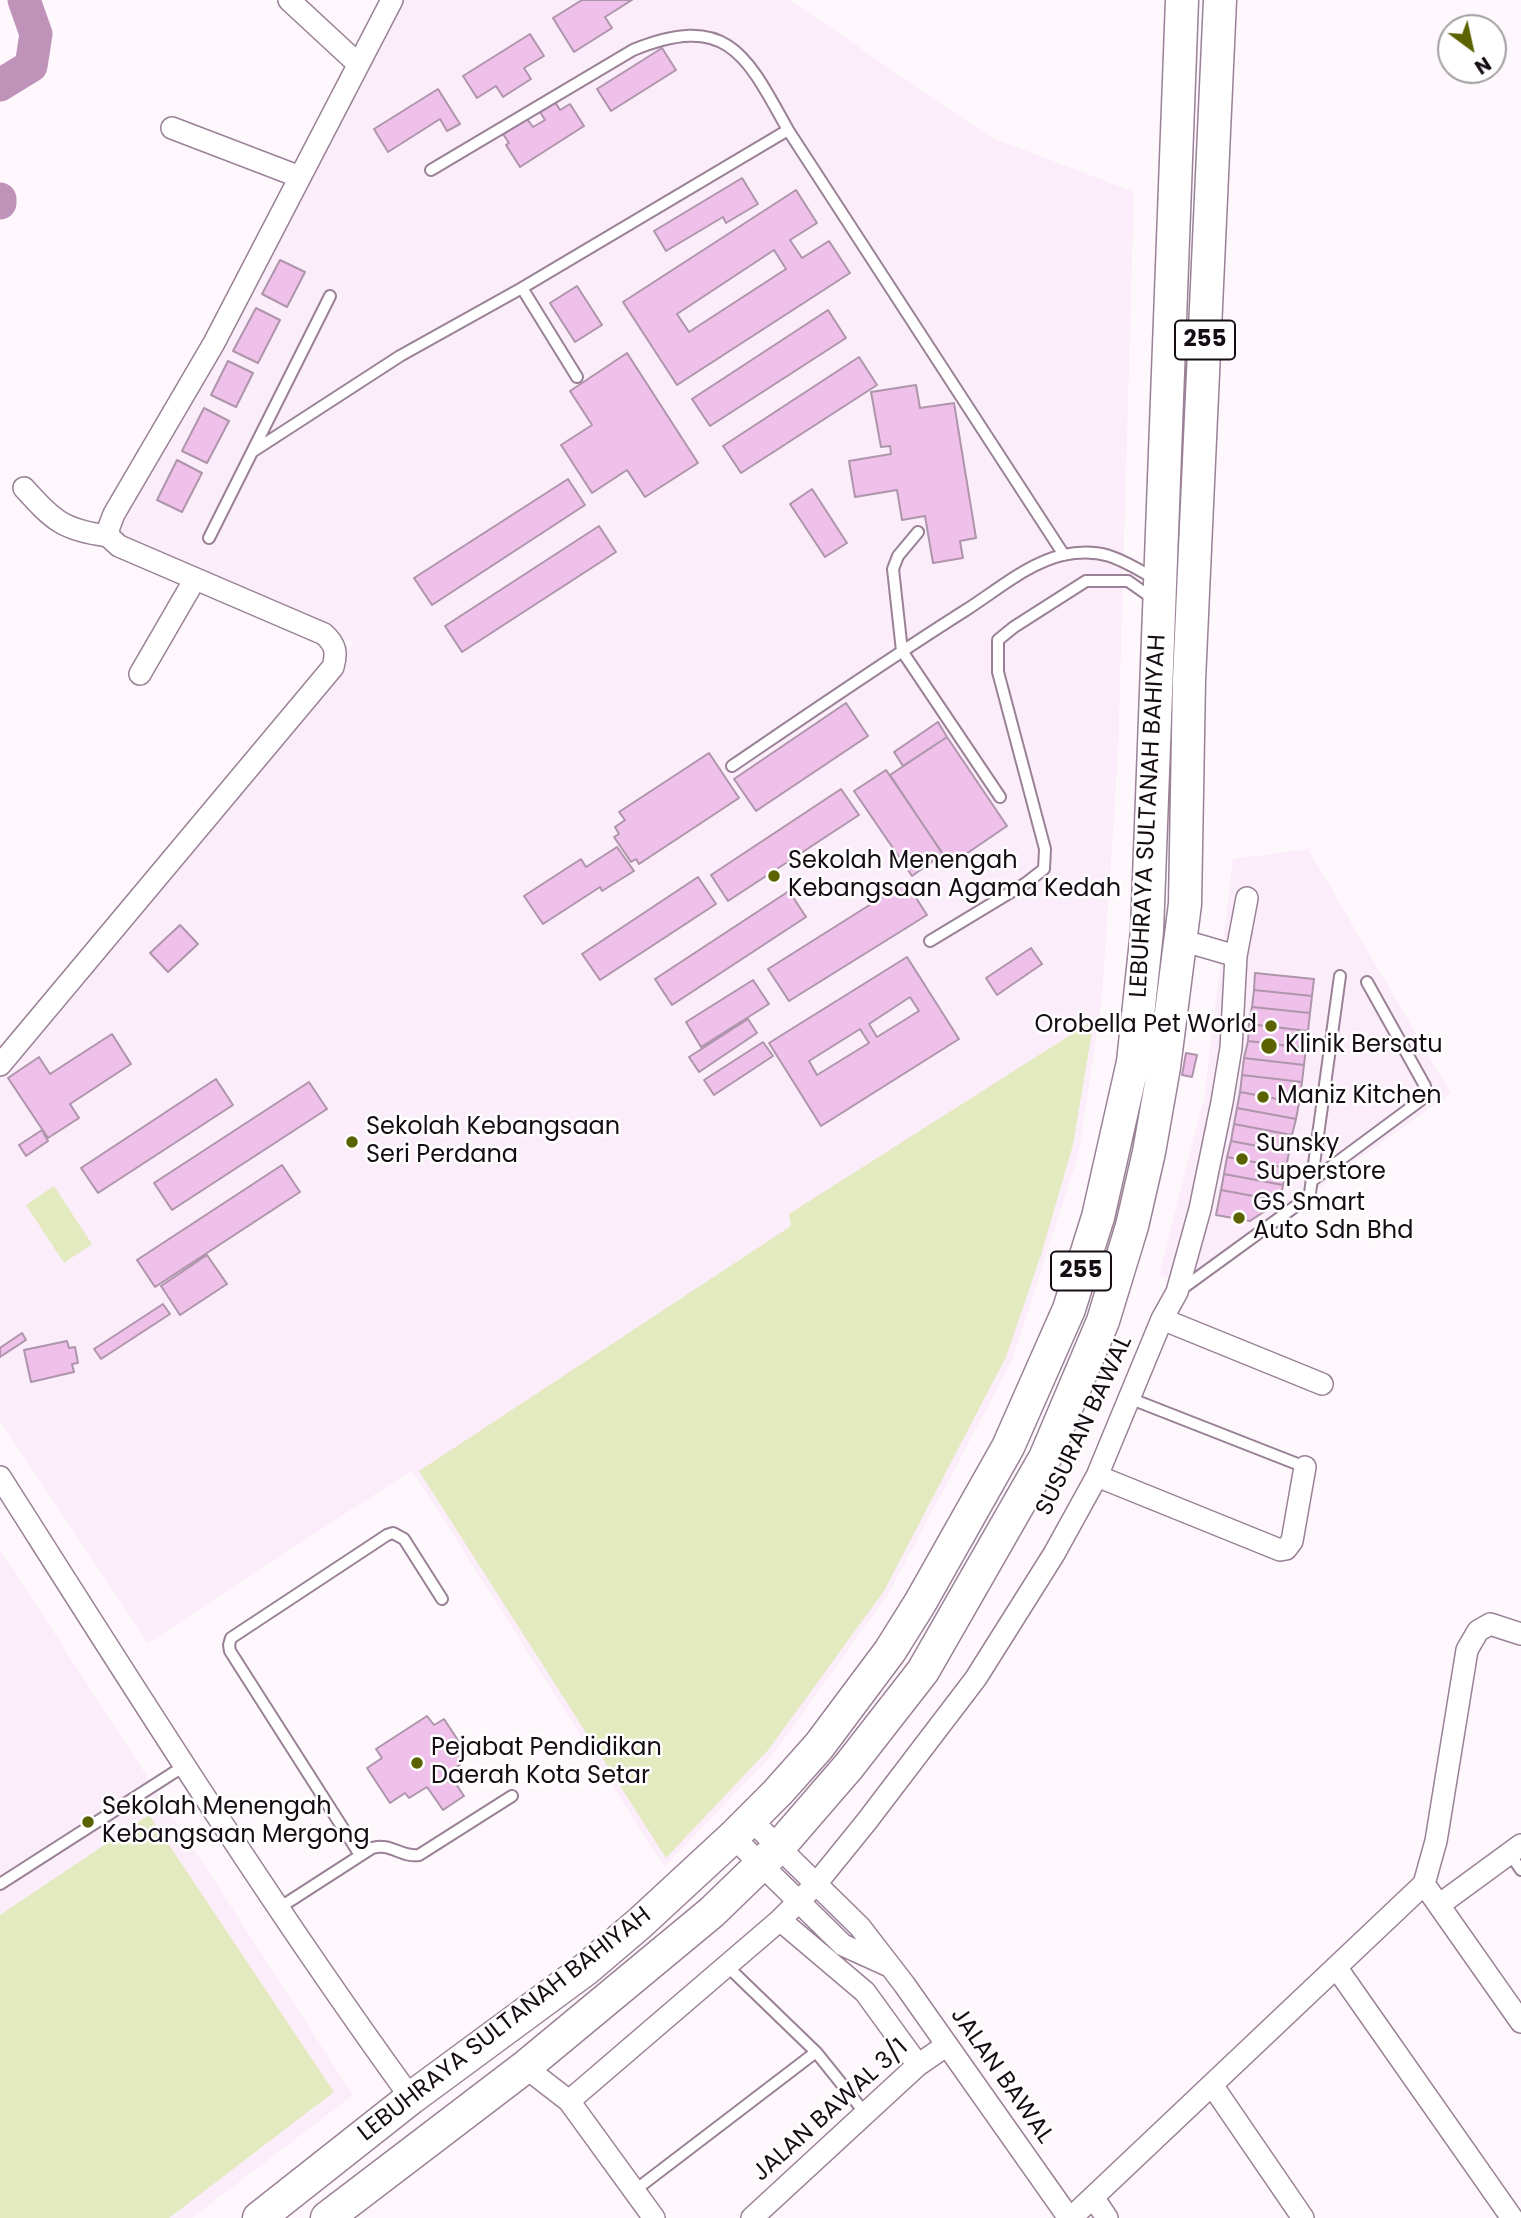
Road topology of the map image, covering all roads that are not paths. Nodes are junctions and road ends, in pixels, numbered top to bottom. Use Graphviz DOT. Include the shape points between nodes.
graph roads {
  1 [pos="289,0"];
  2 [pos="392,0"];
  3 [pos="1182,0"];
  4 [pos="1220,0"];
  5 [pos="357,64"];
  6 [pos="172,128"];
  7 [pos="788,130"];
  8 [pos="431,170"];
  9 [pos="300,177"];
  10 [pos="522,288"];
  11 [pos="330,296"];
  12 [pos="577,377"];
  13 [pos="252,452"];
  14 [pos="24,488"];
  15 [pos="918,532"];
  16 [pos="108,536"];
  17 [pos="209,538"];
  18 [pos="1063,555"];
  19 [pos="195,579"];
  20 [pos="1159,592"];
  21 [pos="902,651"];
  22 [pos="140,674"];
  23 [pos="732,766"];
  24 [pos="1000,797"];
  25 [pos="1247,898"];
  26 [pos="1181,940"];
  27 [pos="930,941"];
  28 [pos="1237,956"];
  29 [pos="1340,976"];
  30 [pos="1367,982"];
  31 [pos="0,1065"];
  32 [pos="1313,1180"];
  33 [pos="1177,1292"];
  34 [pos="1162,1319"];
  35 [pos="1322,1384"];
  36 [pos="1129,1398"];
  37 [pos="1305,1466"];
  38 [pos="1097,1476"];
  39 [pos="0,1477"];
  40 [pos="442,1599"];
  41 [pos="1521,1634"];
  42 [pos="184,1766"];
  43 [pos="512,1796"];
  44 [pos="742,1829"];
  45 [pos="360,1855"];
  46 [pos="770,1856"];
  47 [pos="1517,1856"];
  48 [pos="0,1884"];
  49 [pos="816,1884"];
  50 [pos="1424,1884"];
  51 [pos="799,1901"];
  52 [pos="1439,1905"];
  53 [pos="279,1908"];
  54 [pos="780,1920"];
  55 [pos="726,1965"];
  56 [pos="889,1966"];
  57 [pos="1336,1967"];
  58 [pos="1521,2022"];
  59 [pos="947,2045"];
  60 [pos="816,2052"];
  61 [pos="918,2065"];
  62 [pos="525,2067"];
  63 [pos="1212,2085"];
  64 [pos="411,2098"];
  65 [pos="569,2101"];
  66 [pos="865,2113"];
  67 [pos="634,2191"];
  68 [pos="1093,2197"];
  69 [pos="259,2218"];
  70 [pos="327,2218"];
  71 [pos="654,2218"];
  72 [pos="752,2218"];
  73 [pos="1070,2218"];
  74 [pos="1107,2218"];
  75 [pos="1303,2218"];
  76 [pos="1512,2218"];
  1 -- 5 [label="street"];
  2 -- 5 [label="street"];
  3 -- 20 [label="main road, LEBUHRAYA SULTANAH BAHIYAH / 255"];
  4 -- 26 [label="main road, LEBUHRAYA SULTANAH BAHIYAH / 255"];
  5 -- 9 [label="street"];
  6 -- 9 [label="street"];
  7 -- 8 [label="lane" via="745,58 729,46 692,34 633,50"];
  7 -- 10 [label="lane"];
  7 -- 18 [label="lane"];
  9 -- 16 [label="street" via="214,343 114,514"];
  10 -- 12 [label="lane"];
  10 -- 13 [label="lane" via="400,356"];
  11 -- 13 [label="lane"];
  13 -- 17 [label="lane"];
  14 -- 16 [label="street" via="51,518 81,532"];
  15 -- 21 [label="lane" via="893,569"];
  16 -- 19 [label="street" via="119,546"];
  18 -- 20 [label="lane" via="1110,554"];
  18 -- 21 [label="lane" via="1019,575"];
  19 -- 22 [label="street"];
  19 -- 31 [label="street" via="324,634 337,655 334,667"];
  20 -- 27 [label="lane" via="1128,582 1086,581 998,640 998,672 1045,849 1044,869"];
  20 -- 44 [label="main road, LEBUHRAYA SULTANAH BAHIYAH / 255" via="1149,902 1133,1062 1098,1217 1069,1309 1008,1447 890,1651 819,1746"];
  21 -- 23 [label="lane"];
  21 -- 24 [label="lane"];
  25 -- 28 [label="street, SUSURAN BAWAL"];
  26 -- 28 [label="street"];
  26 -- 46 [label="main road, LEBUHRAYA SULTANAH BAHIYAH / 255" via="1164,1067 1132,1226 1076,1389 1045,1458 923,1671 849,1766"];
  28 -- 33 [label="street, SUSURAN BAWAL" via="1224,1088 1200,1209"];
  29 -- 32 [label="lane"];
  30 -- 32 [label="lane" via="1426,1094"];
  32 -- 33 [label="lane" via="1310,1194 1300,1203"];
  33 -- 34 [label="street, SUSURAN BAWAL"];
  34 -- 35 [label="street"];
  34 -- 36 [label="street, SUSURAN BAWAL"];
  36 -- 37 [label="lane"];
  36 -- 38 [label="street, SUSURAN BAWAL"];
  37 -- 38 [label="street" via="1292,1541 1280,1550"];
  38 -- 49 [label="street, SUSURAN BAWAL" via="976,1678"];
  39 -- 42 [label="street"];
  40 -- 45 [label="lane" via="404,1539 393,1533 231,1639 229,1645"];
  41 -- 50 [label="street" via="1490,1624 1478,1631 1467,1650 1436,1841"];
  42 -- 48 [label="lane"];
  42 -- 53 [label="street"];
  43 -- 45 [label="lane" via="419,1855 383,1846"];
  44 -- 46 [label="street, JALAN BAWAL"];
  44 -- 64 [label="main road, LEBUHRAYA SULTANAH BAHIYAH / 255" via="586,1969"];
  45 -- 53 [label="lane"];
  46 -- 49 [label="street, JALAN BAWAL"];
  46 -- 51 [label="street, JALAN BAWAL"];
  46 -- 62 [label="main road, LEBUHRAYA SULTANAH BAHIYAH / 255" via="712,1912"];
  47 -- 52 [label="street"];
  49 -- 51 [label="street, SUSURAN BAWAL"];
  49 -- 56 [label="street, JALAN BAWAL" via="860,1927"];
  50 -- 52 [label="street"];
  50 -- 57 [label="street"];
  51 -- 54 [label="street, SUSURAN BAWAL"];
  51 -- 56 [label="street, JALAN BAWAL" via="843,1945"];
  52 -- 58 [label="street"];
  53 -- 64 [label="street"];
  54 -- 55 [label="street, SUSURAN BAWAL"];
  54 -- 61 [label="street" via="865,1992"];
  55 -- 60 [label="lane"];
  55 -- 65 [label="street, SUSURAN BAWAL"];
  56 -- 59 [label="street, JALAN BAWAL"];
  57 -- 63 [label="street"];
  57 -- 76 [label="street"];
  59 -- 61 [label="street, JALAN BAWAL 3/1"];
  59 -- 73 [label="street, JALAN BAWAL"];
  60 -- 66 [label="lane"];
  60 -- 67 [label="lane"];
  61 -- 66 [label="street, JALAN BAWAL 3/1"];
  62 -- 65 [label="street"];
  62 -- 70 [label="main road, LEBUHRAYA SULTANAH BAHIYAH / 255"];
  63 -- 68 [label="street"];
  63 -- 75 [label="street"];
  64 -- 69 [label="main road, LEBUHRAYA SULTANAH BAHIYAH / 255"];
  65 -- 67 [label="street"];
  66 -- 72 [label="street, JALAN BAWAL 3/1"];
  67 -- 71 [label="street"];
  68 -- 73 [label="street"];
  68 -- 74 [label="street"];
}
